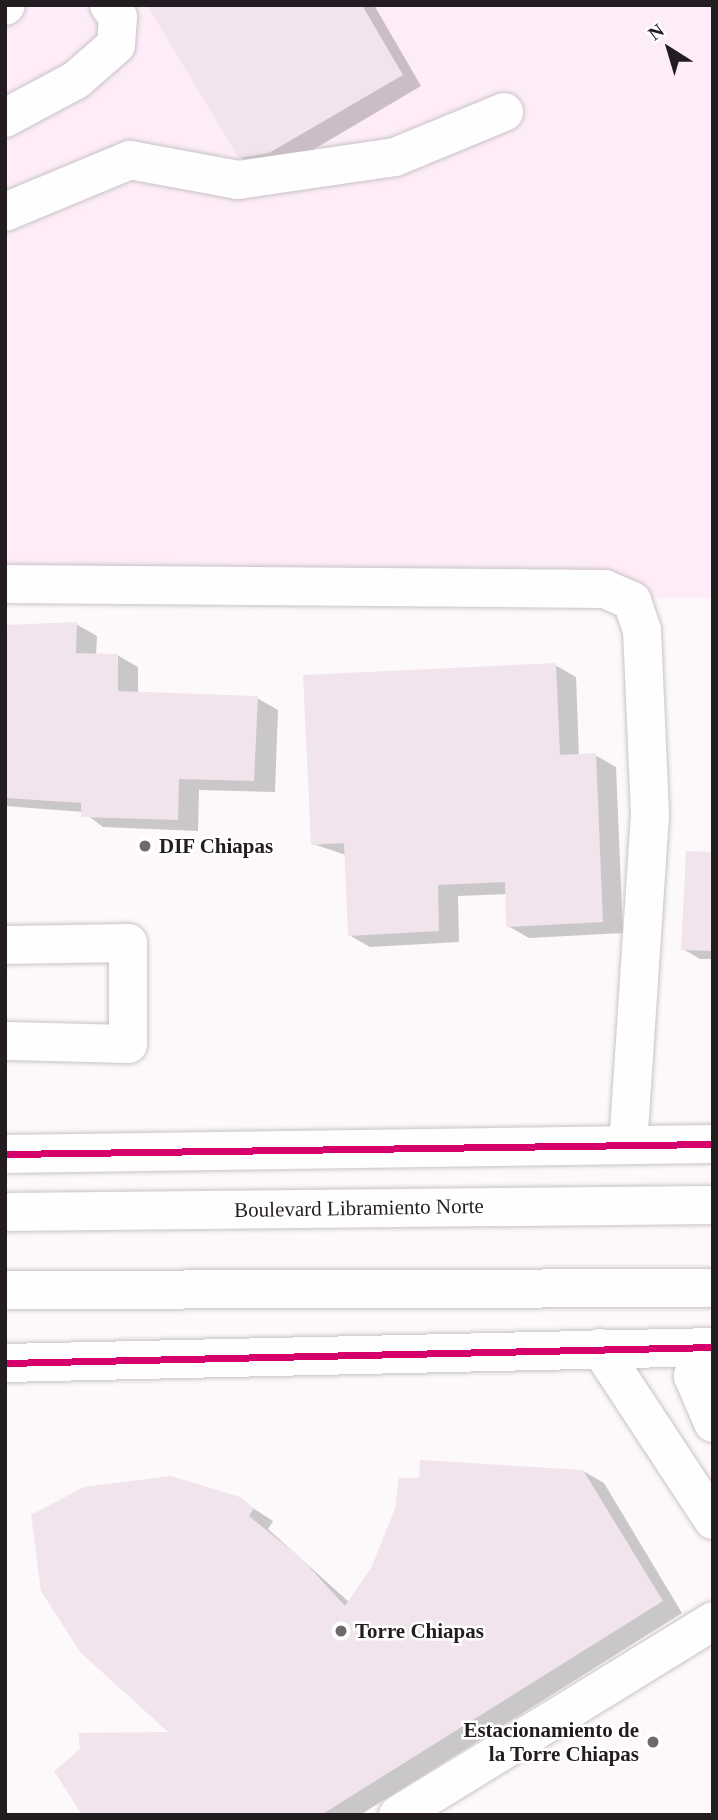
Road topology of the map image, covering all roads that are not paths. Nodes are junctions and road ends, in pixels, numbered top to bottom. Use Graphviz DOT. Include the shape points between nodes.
graph roads {
  1 [pos="109,5"];
  2 [pos="504,112"];
  3 [pos="5,118"];
  4 [pos="5,212"];
  5 [pos="5,584"];
  6 [pos="5,945"];
  7 [pos="5,1041"];
  8 [pos="628,1144"];
  9 [pos="713,1144"];
  10 [pos="5,1154"];
  11 [pos="713,1205"];
  12 [pos="5,1212"];
  13 [pos="713,1288"];
  14 [pos="5,1290"];
  15 [pos="708,1347"];
  16 [pos="600,1348"];
  17 [pos="5,1363"];
  18 [pos="713,1423"];
  19 [pos="713,1520"];
  20 [pos="713,1621"];
  21 [pos="398,1815"];
  1 -- 3 [label="main road" via="118,17 116,45 76,80"];
  2 -- 4 [label="main road" via="394,157 238,180 130,160"];
  5 -- 8 [label="main road" via="605,589 632,601 642,630 650,815"];
  6 -- 7 [label="main road" via="128,943 128,1044"];
  8 -- 9 [label="main road"];
  8 -- 10 [label="main road"];
  11 -- 12 [label="main road, Boulevard Libramiento Norte"];
  13 -- 14 [label="main road"];
  15 -- 16 [label="main road"];
  15 -- 18 [label="main road" via="693,1376"];
  16 -- 17 [label="main road"];
  16 -- 19 [label="main road"];
  20 -- 21 [label="main road"];
}
